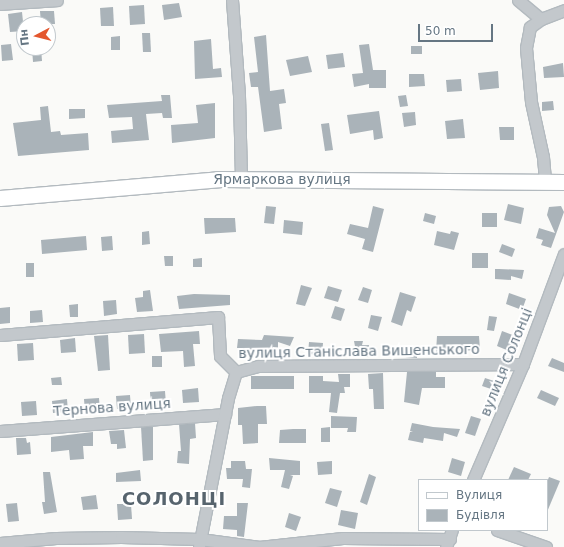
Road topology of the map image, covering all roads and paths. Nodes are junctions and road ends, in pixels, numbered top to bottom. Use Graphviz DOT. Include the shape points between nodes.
graph roads {
  1 [pos="57,0"];
  2 [pos="232,0"];
  3 [pos="518,0"];
  4 [pos="0,4"];
  5 [pos="564,10"];
  6 [pos="541,19"];
  7 [pos="242,179"];
  8 [pos="545,182"];
  9 [pos="564,182"];
  10 [pos="0,198"];
  11 [pos="564,254"];
  12 [pos="0,335"];
  13 [pos="523,364"];
  14 [pos="236,372"];
  15 [pos="225,414"];
  16 [pos="0,431"];
  17 [pos="473,479"];
  18 [pos="500,531"];
  19 [pos="449,539"];
  20 [pos="0,543"];
  21 [pos="199,543"];
  22 [pos="192,547"];
  23 [pos="546,547"];
  1 -- 4 [label="street"];
  2 -- 7 [label="street"];
  3 -- 6 [label="street"];
  5 -- 6 [label="street"];
  6 -- 8 [label="street" via="530,27 526,48 531,102 543,157"];
  7 -- 8 [label="main road, Ярмаркова вулиця"];
  7 -- 10 [label="main road, Ярмаркова вулиця" via="193,180"];
  8 -- 9 [label="main road, Ярмаркова вулиця"];
  11 -- 13 [label="street, вулиця Солонці"];
  12 -- 14 [label="street, вулиця Станіслава Вишенського" via="218,317 220,356"];
  13 -- 14 [label="street, вулиця Станіслава Вишенського" via="258,366"];
  13 -- 17 [label="street, вулиця Солонці"];
  14 -- 15 [label="street"];
  15 -- 16 [label="street, Тернова вулиця"];
  15 -- 21 [label="street"];
  18 -- 23 [label="street"];
  19 -- 21 [label="street" via="343,538 258,547"];
  20 -- 21 [label="street" via="88,536"];
  21 -- 22 [label="street"];
}
